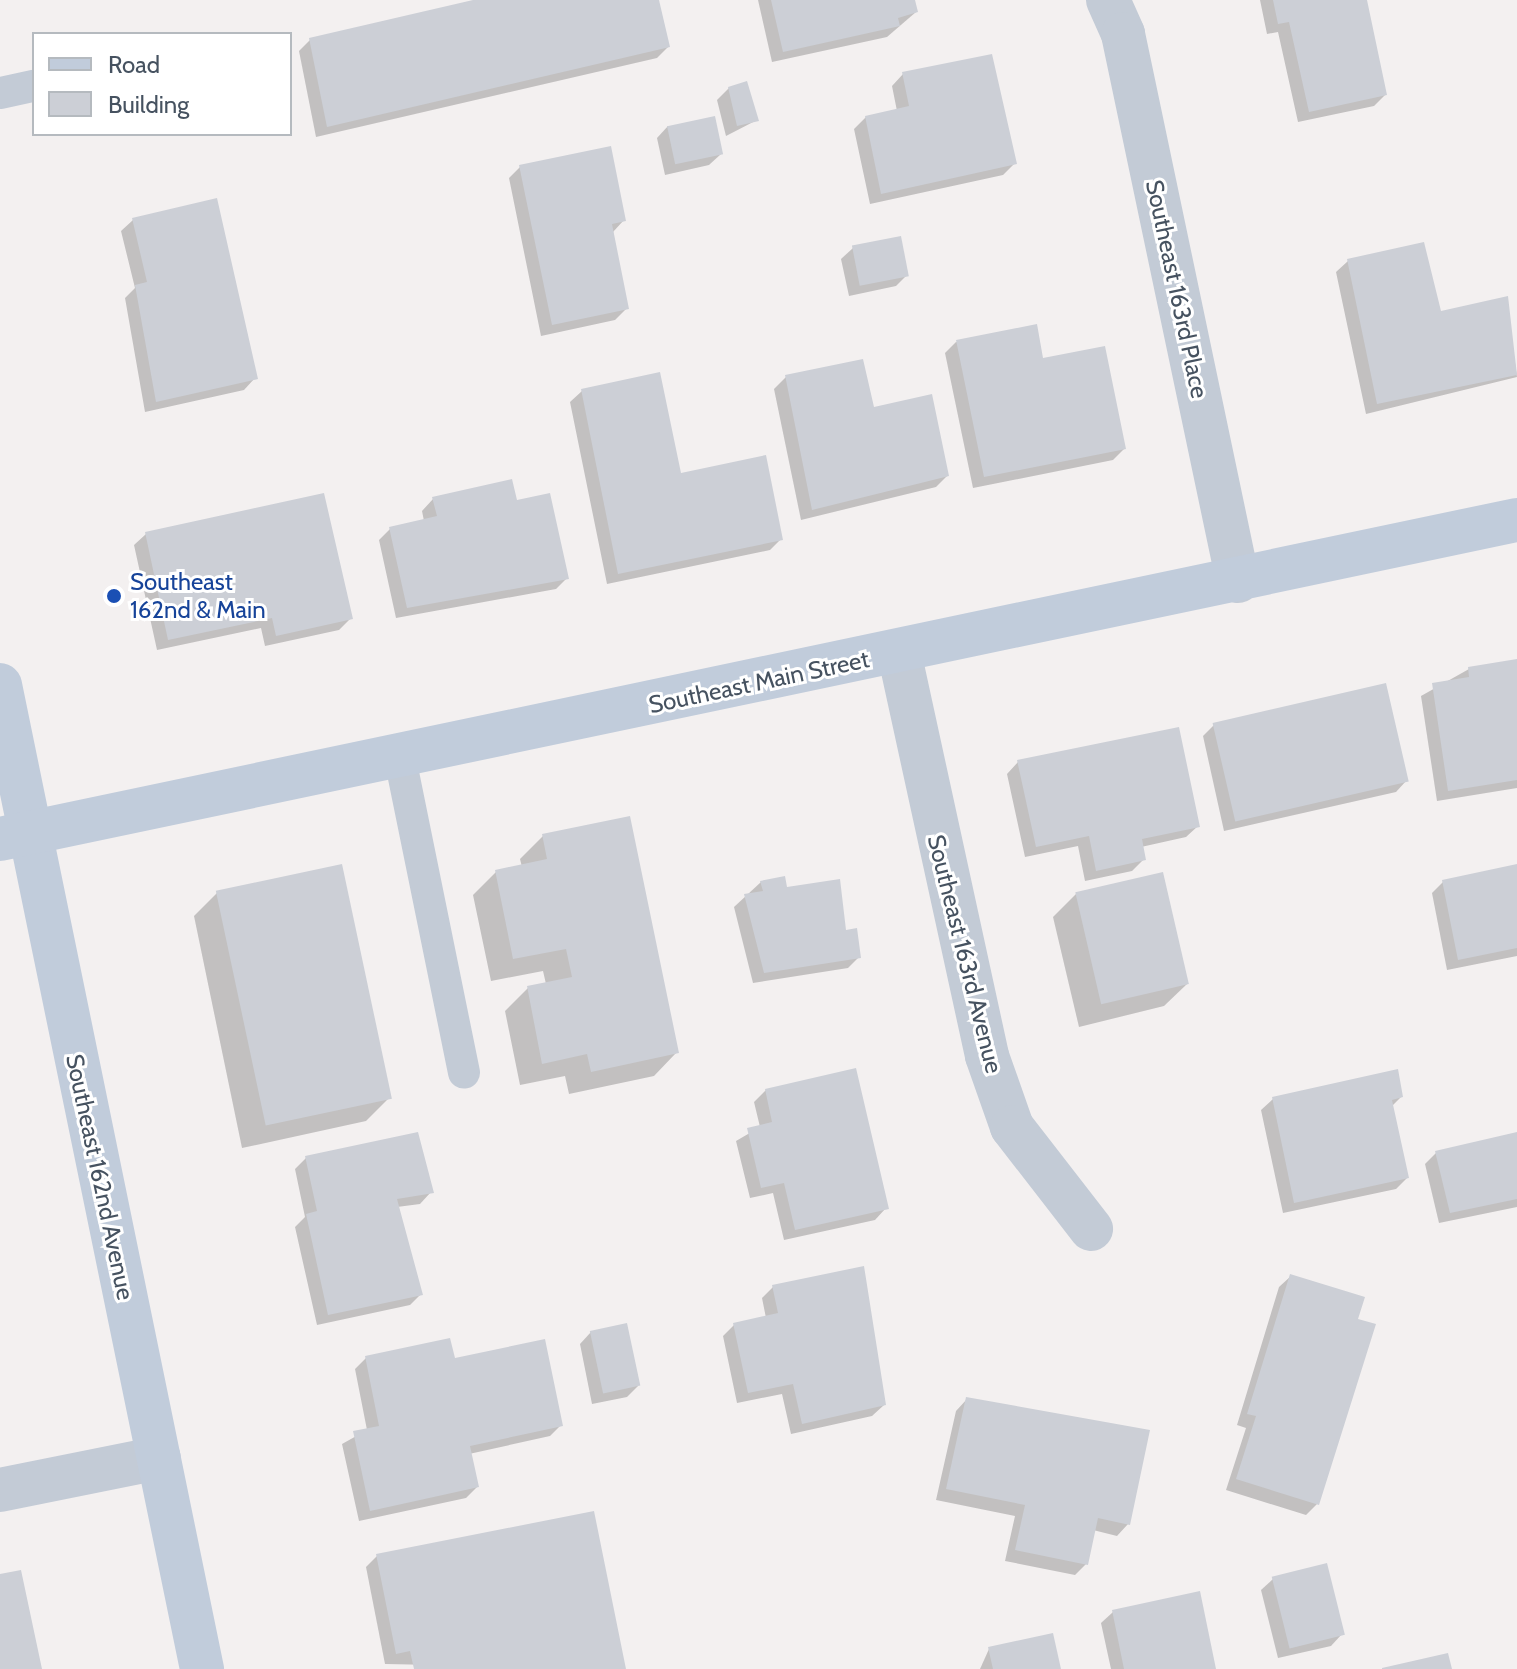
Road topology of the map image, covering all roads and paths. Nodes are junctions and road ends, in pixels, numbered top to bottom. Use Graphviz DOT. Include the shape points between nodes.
graph roads {
  1 [pos="1108,0"];
  2 [pos="32,86"];
  3 [pos="0,93"];
  4 [pos="1517,520"];
  5 [pos="1238,581"];
  6 [pos="899,652"];
  7 [pos="0,685"];
  8 [pos="400,758"];
  9 [pos="15,837"];
  10 [pos="464,1073"];
  11 [pos="1091,1229"];
  12 [pos="159,1458"];
  13 [pos="0,1490"];
  14 [pos="202,1669"];
  1 -- 5 [label="street, Southeast 163rd Place" via="1123,34"];
  2 -- 3 [label="lane"];
  4 -- 5 [label="street, Southeast Main Street"];
  5 -- 6 [label="street, Southeast Main Street"];
  6 -- 8 [label="street, Southeast Main Street"];
  6 -- 11 [label="street, Southeast 163rd Avenue" via="987,1056 1012,1127"];
  7 -- 9 [label="street, Southeast 162nd Avenue"];
  8 -- 9 [label="street, Southeast Main Street"];
  8 -- 10 [label="lane"];
  9 -- 12 [label="street, Southeast 162nd Avenue"];
  12 -- 13 [label="street"];
  12 -- 14 [label="street, Southeast 162nd Avenue"];
}
